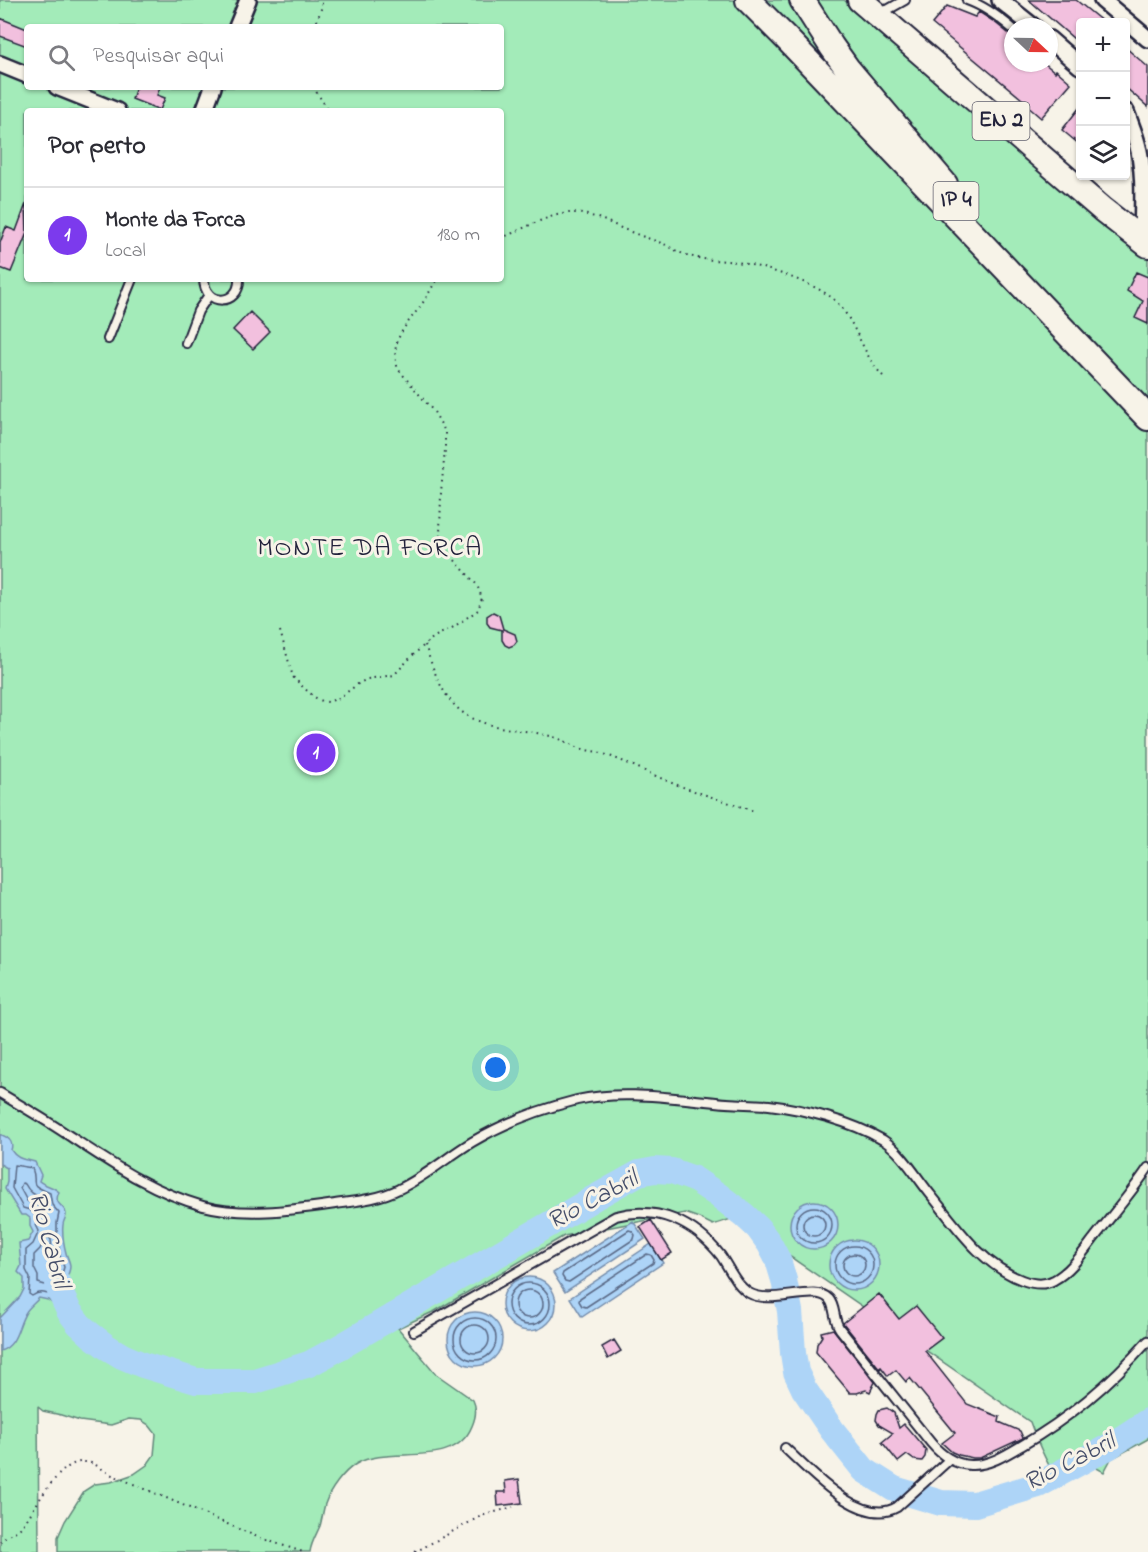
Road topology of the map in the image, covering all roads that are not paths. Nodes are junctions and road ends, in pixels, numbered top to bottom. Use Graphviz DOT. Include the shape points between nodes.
graph roads {
  1 [pos="248,0"];
  2 [pos="748,0"];
  3 [pos="763,0"];
  4 [pos="802,0"];
  5 [pos="860,0"];
  6 [pos="905,0"];
  7 [pos="967,0"];
  8 [pos="1000,0"];
  9 [pos="1102,0"];
  10 [pos="879,16"];
  11 [pos="1023,18"];
  12 [pos="1004,22"];
  13 [pos="238,24"];
  14 [pos="1148,39"];
  15 [pos="1058,47"];
  16 [pos="1076,63"];
  17 [pos="0,64"];
  18 [pos="24,74"];
  19 [pos="64,90"];
  20 [pos="212,90"];
  21 [pos="110,108"];
  22 [pos="205,108"];
  23 [pos="1130,124"];
  24 [pos="1145,176"];
  25 [pos="982,230"];
  26 [pos="1145,244"];
  27 [pos="131,282"];
  28 [pos="204,282"];
  29 [pos="238,282"];
  30 [pos="209,295"];
  31 [pos="108,339"];
  32 [pos="186,343"];
  33 [pos="1148,403"];
  34 [pos="1148,418"];
  35 [pos="0,1093"];
  36 [pos="1148,1168"];
  37 [pos="414,1331"];
  38 [pos="1148,1341"];
  39 [pos="785,1448"];
  40 [pos="950,1460"];
  1 -- 13 [label="street"];
  2 -- 34 [label="main road, IP 4"];
  3 -- 25 [label="main road, IP 4"];
  4 -- 25 [label="main road" via="848,68"];
  5 -- 10 [label="main road, EN 2"];
  6 -- 10 [label="lane"];
  7 -- 12 [label="lane"];
  8 -- 11 [label="street"];
  9 -- 14 [label="street"];
  10 -- 26 [label="main road, EN 2"];
  15 -- 16 [label="street"];
  17 -- 18 [label="street"];
  19 -- 21 [label="street"];
  20 -- 22 [label="street"];
  23 -- 24 [label="street"];
  24 -- 26 [label="street"];
  25 -- 33 [label="main road, IP 4"];
  27 -- 31 [label="lane"];
  28 -- 30 [label="lane"];
  29 -- 30 [label="lane" via="238,289 230,298 219,300"];
  30 -- 32 [label="lane" via="198,310"];
  35 -- 36 [label="lane" via="148,1185 204,1206 255,1211 362,1201 390,1193 487,1134 580,1100 635,1095 793,1109 845,1123 882,1140 987,1259 1014,1277 1039,1284 1054,1280 1069,1269"];
  37 -- 40 [label="lane" via="610,1219 628,1214 660,1215 691,1227 713,1246 744,1289 755,1296 821,1294 829,1299 840,1329 931,1443"];
  38 -- 40 [label="lane" via="1115,1377 1074,1412 1008,1454 979,1464"];
  39 -- 40 [label="lane" via="846,1501 878,1511 897,1507"];
}
